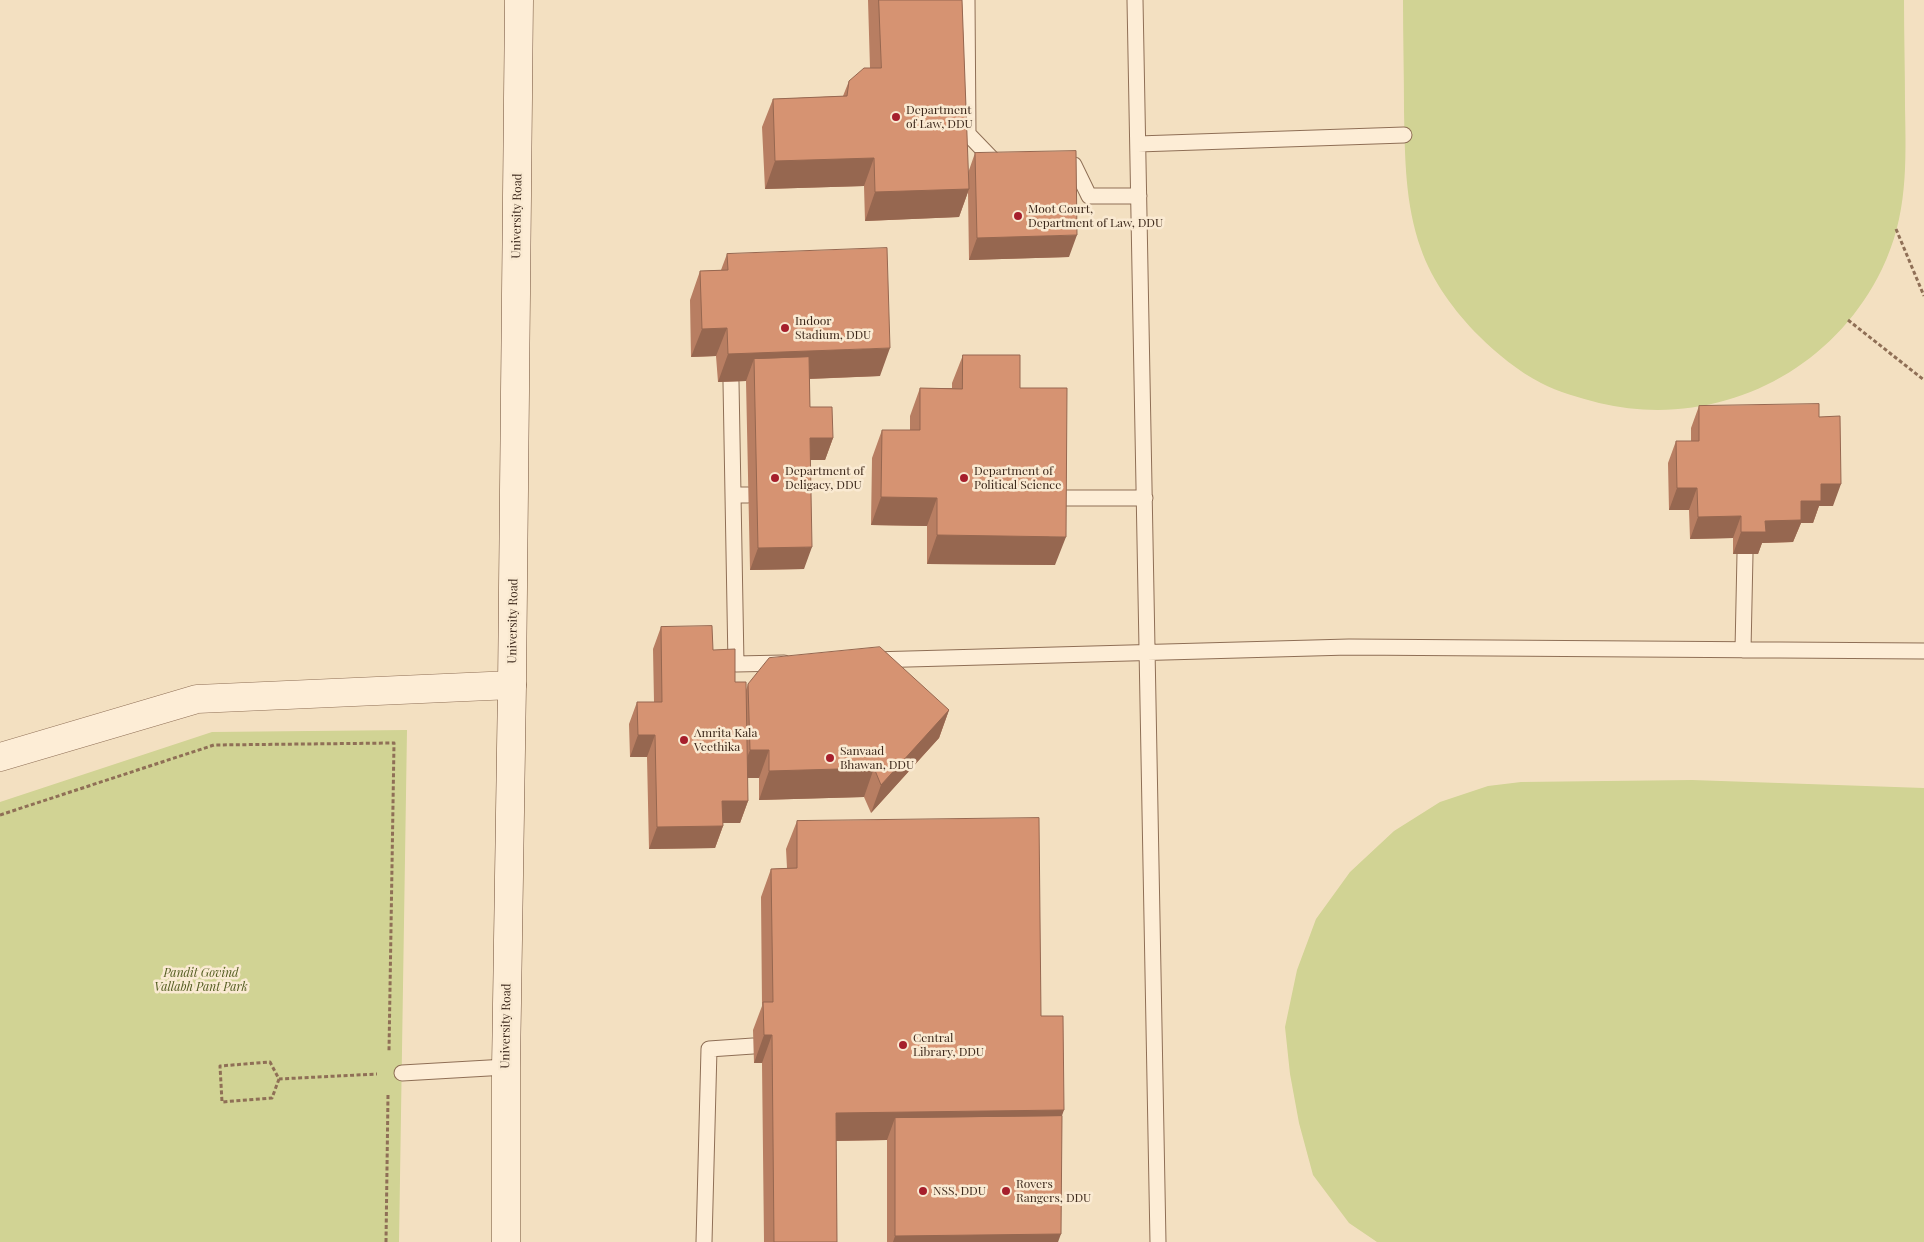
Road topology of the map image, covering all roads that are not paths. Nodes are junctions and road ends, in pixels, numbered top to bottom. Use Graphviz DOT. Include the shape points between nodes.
graph roads {
  1 [pos="519,0"];
  2 [pos="967,0"];
  3 [pos="1135,0"];
  4 [pos="1404,134"];
  5 [pos="1138,144"];
  6 [pos="1021,163"];
  7 [pos="1047,164"];
  8 [pos="1139,196"];
  9 [pos="731,382"];
  10 [pos="733,495"];
  11 [pos="748,496"];
  12 [pos="1056,498"];
  13 [pos="1145,498"];
  14 [pos="1744,554"];
  15 [pos="1743,650"];
  16 [pos="1924,651"];
  17 [pos="1148,652"];
  18 [pos="854,661"];
  19 [pos="795,662"];
  20 [pos="512,686"];
  21 [pos="0,757"];
  22 [pos="753,1046"];
  23 [pos="506,1068"];
  24 [pos="396,1073"];
  25 [pos="506,1242"];
  26 [pos="704,1242"];
  27 [pos="1158,1242"];
  1 -- 20 [label="main road, University Road"];
  2 -- 6 [label="lane" via="960,39 968,134 995,162"];
  3 -- 5 [label="lane"];
  4 -- 5 [label="lane"];
  5 -- 8 [label="lane"];
  7 -- 8 [label="lane" via="1074,165 1089,196"];
  8 -- 13 [label="lane"];
  9 -- 10 [label="lane"];
  10 -- 11 [label="lane"];
  10 -- 19 [label="lane" via="736,664"];
  12 -- 13 [label="lane"];
  13 -- 17 [label="lane"];
  14 -- 15 [label="lane"];
  15 -- 16 [label="lane"];
  15 -- 17 [label="lane" via="1350,647"];
  17 -- 18 [label="lane"];
  17 -- 27 [label="lane"];
  20 -- 21 [label="main road" via="197,699"];
  20 -- 23 [label="main road, University Road"];
  22 -- 26 [label="lane" via="709,1049"];
  23 -- 24 [label="lane"];
  23 -- 25 [label="main road, University Road"];
}
